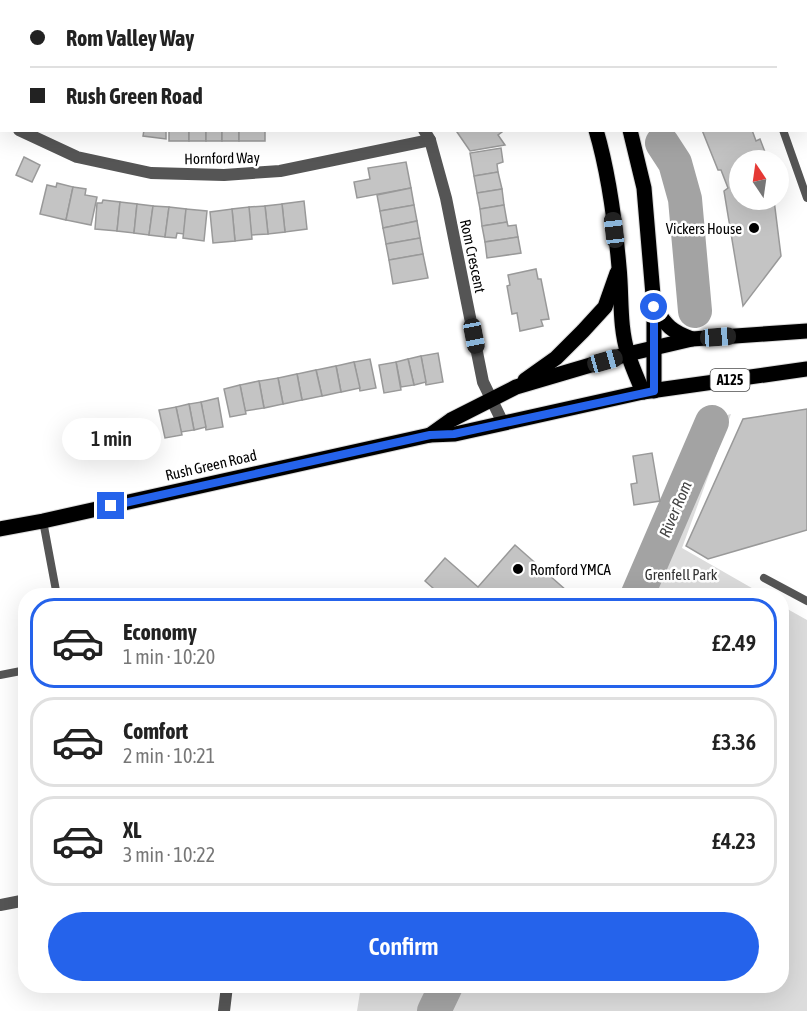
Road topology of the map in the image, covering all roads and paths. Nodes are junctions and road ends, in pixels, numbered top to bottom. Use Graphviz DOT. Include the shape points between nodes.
graph roads {
  1 [pos="23,132"];
  2 [pos="597,132"];
  3 [pos="605,132"];
  4 [pos="630,132"];
  5 [pos="784,132"];
  6 [pos="427,135"];
  7 [pos="601,148"];
  8 [pos="807,198"];
  9 [pos="619,267"];
  10 [pos="654,307"];
  11 [pos="807,331"];
  12 [pos="692,339"];
  13 [pos="655,347"];
  14 [pos="628,354"];
  15 [pos="807,369"];
  16 [pos="516,387"];
  17 [pos="649,392"];
  18 [pos="492,399"];
  19 [pos="503,423"];
  20 [pos="430,435"];
  21 [pos="43,521"];
  22 [pos="0,529"];
  23 [pos="764,578"];
  24 [pos="56,588"];
  25 [pos="783,588"];
  26 [pos="789,591"];
  27 [pos="807,601"];
  28 [pos="18,672"];
  29 [pos="0,675"];
  30 [pos="18,902"];
  31 [pos="0,905"];
  32 [pos="226,993"];
  33 [pos="224,1011"];
  1 -- 6 [label="street, Hornford Way" via="77,157 151,173 224,175 280,171"];
  2 -- 7 [label="main road"];
  3 -- 7 [label="main road"];
  4 -- 10 [label="main road" via="644,188"];
  5 -- 8 [label="lane"];
  6 -- 18 [label="street, Rom Crescent" via="446,198 483,382"];
  7 -- 9 [label="main road"];
  9 -- 14 [label="main road" via="622,328"];
  9 -- 16 [label="main road, Rush Green Road" via="605,307 556,358"];
  10 -- 12 [label="main road" via="667,327"];
  10 -- 13 [label="main road"];
  11 -- 12 [label="main road, Rush Green Road"];
  12 -- 13 [label="main road, Rush Green Road"];
  13 -- 14 [label="main road, Rush Green Road"];
  13 -- 17 [label="main road"];
  14 -- 16 [label="main road, Rush Green Road"];
  14 -- 17 [label="main road"];
  15 -- 17 [label="main road, A125"];
  16 -- 18 [label="main road, Rush Green Road"];
  17 -- 19 [label="main road, Rush Green Road"];
  18 -- 19 [label="street, Rom Crescent"];
  18 -- 20 [label="main road, Rush Green Road"];
  19 -- 20 [label="main road, Rush Green Road"];
  20 -- 21 [label="main road, Rush Green Road"];
  21 -- 22 [label="main road, Rush Green Road"];
  21 -- 24 [label="lane"];
  23 -- 25 [label="lane"];
  26 -- 27 [label="lane"];
  28 -- 29 [label="lane"];
  30 -- 31 [label="street"];
  32 -- 33 [label="street"];
}
